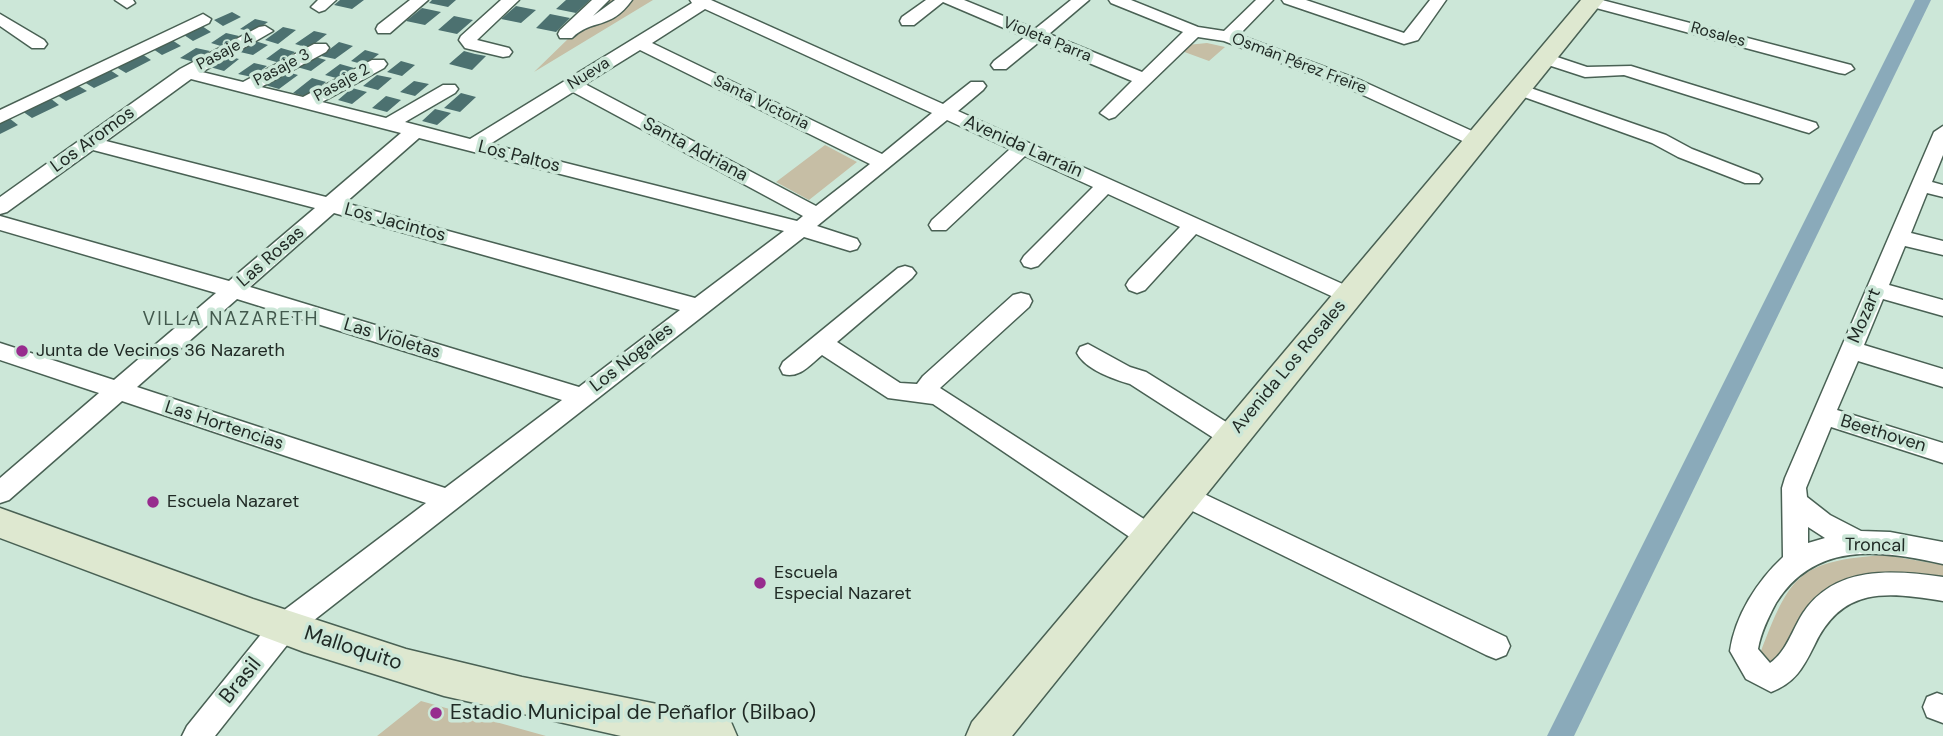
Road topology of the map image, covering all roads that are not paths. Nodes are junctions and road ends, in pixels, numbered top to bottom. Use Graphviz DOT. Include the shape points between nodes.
graph roads {
  1 [pos="420,0"];
  2 [pos="511,0"];
  3 [pos="601,0"];
  4 [pos="624,0"];
  5 [pos="936,0"];
  6 [pos="950,0"];
  7 [pos="1081,0"];
  8 [pos="1117,0"];
  9 [pos="1265,0"];
  10 [pos="1290,0"];
  11 [pos="1438,0"];
  12 [pos="701,1"];
  13 [pos="1592,1"];
  14 [pos="0,19"];
  15 [pos="203,19"];
  16 [pos="578,21"];
  17 [pos="908,21"];
  18 [pos="384,29"];
  19 [pos="265,31"];
  20 [pos="1194,31"];
  21 [pos="566,34"];
  22 [pos="1037,36"];
  23 [pos="1228,37"];
  24 [pos="639,43"];
  25 [pos="38,44"];
  26 [pos="320,48"];
  27 [pos="503,52"];
  28 [pos="1545,58"];
  29 [pos="377,64"];
  30 [pos="1000,65"];
  31 [pos="1845,69"];
  32 [pos="186,73"];
  33 [pos="1144,79"];
  34 [pos="572,84"];
  35 [pos="977,86"];
  36 [pos="245,88"];
  37 [pos="449,89"];
  38 [pos="1519,89"];
  39 [pos="306,103"];
  40 [pos="945,112"];
  41 [pos="1109,113"];
  42 [pos="0,117"];
  43 [pos="389,124"];
  44 [pos="1809,127"];
  45 [pos="415,131"];
  46 [pos="1942,139"];
  47 [pos="1476,140"];
  48 [pos="91,142"];
  49 [pos="474,145"];
  50 [pos="1023,148"];
  51 [pos="884,163"];
  52 [pos="1752,179"];
  53 [pos="1106,185"];
  54 [pos="1920,186"];
  55 [pos="1943,191"];
  56 [pos="330,205"];
  57 [pos="0,207"];
  58 [pos="808,222"];
  59 [pos="0,223"];
  60 [pos="939,225"];
  61 [pos="1193,225"];
  62 [pos="1899,237"];
  63 [pos="850,244"];
  64 [pos="1943,248"];
  65 [pos="1031,261"];
  66 [pos="905,273"];
  67 [pos="1137,285"];
  68 [pos="1877,289"];
  69 [pos="233,290"];
  70 [pos="1348,295"];
  71 [pos="1021,301"];
  72 [pos="698,307"];
  73 [pos="1943,308"];
  74 [pos="821,343"];
  75 [pos="0,351"];
  76 [pos="1851,351"];
  77 [pos="1088,353"];
  78 [pos="790,368"];
  79 [pos="1943,378"];
  80 [pos="117,391"];
  81 [pos="923,394"];
  82 [pos="582,397"];
  83 [pos="1823,415"];
  84 [pos="1231,437"];
  85 [pos="1943,453"];
  86 [pos="0,493"];
  87 [pos="1183,495"];
  88 [pos="448,500"];
  89 [pos="1795,502"];
  90 [pos="0,523"];
  91 [pos="1149,536"];
  92 [pos="1857,542"];
  93 [pos="1943,553"];
  94 [pos="1796,561"];
  95 [pos="1943,589"];
  96 [pos="285,626"];
  97 [pos="1496,646"];
  98 [pos="197,736"];
  99 [pos="717,736"];
  100 [pos="986,736"];
  1 -- 18 [label="street"];
  2 -- 27 [label="street" via="467,40"];
  3 -- 16 [label="street"];
  4 -- 16 [label="street" via="598,21"];
  5 -- 17 [label="street"];
  6 -- 22 [label="street, Violeta Parra"];
  7 -- 22 [label="street"];
  8 -- 20 [label="street, Osmán Pérez Freire"];
  9 -- 23 [label="street"];
  10 -- 11 [label="street" via="1404,39 1412,36"];
  12 -- 24 [label="street, Nueva"];
  12 -- 40 [label="street, Avenida Larraín"];
  13 -- 28 [label="street, Avenida Los Rosales"];
  13 -- 31 [label="street, Rosales"];
  14 -- 25 [label="street"];
  15 -- 42 [label="street"];
  16 -- 21 [label="street"];
  19 -- 32 [label="street, Pasaje 4"];
  20 -- 23 [label="street, Osmán Pérez Freire"];
  20 -- 33 [label="street"];
  22 -- 30 [label="street"];
  22 -- 33 [label="street, Violeta Parra"];
  23 -- 47 [label="street, Osmán Pérez Freire" via="1356,85"];
  24 -- 34 [label="street, Nueva"];
  24 -- 51 [label="street, Santa Victoria"];
  26 -- 36 [label="street, Pasaje 3"];
  28 -- 38 [label="street, Avenida Los Rosales"];
  28 -- 44 [label="street" via="1585,72 1625,70"];
  29 -- 39 [label="street, Pasaje 2"];
  32 -- 36 [label="street, Los Paltos"];
  32 -- 48 [label="street, Los Aromos"];
  33 -- 41 [label="street"];
  34 -- 49 [label="street, Nueva"];
  34 -- 58 [label="street, Santa Adriana"];
  35 -- 40 [label="street, Los Nogales"];
  36 -- 39 [label="street, Los Paltos"];
  37 -- 43 [label="street"];
  38 -- 47 [label="street, Avenida Los Rosales"];
  38 -- 52 [label="street" via="1659,138"];
  39 -- 43 [label="street, Los Paltos"];
  40 -- 50 [label="street, Avenida Larraín"];
  40 -- 51 [label="street, Los Nogales"];
  43 -- 45 [label="street, Los Paltos"];
  45 -- 49 [label="street, Los Paltos"];
  45 -- 56 [label="street, Las Rosas"];
  46 -- 54 [label="street, Mozart"];
  47 -- 70 [label="street, Avenida Los Rosales"];
  48 -- 56 [label="street, Los Jacintos"];
  48 -- 57 [label="street, Los Aromos"];
  49 -- 58 [label="street, Los Paltos"];
  50 -- 53 [label="street, Avenida Larraín"];
  50 -- 60 [label="street"];
  51 -- 58 [label="street, Los Nogales"];
  53 -- 61 [label="street, Avenida Larraín"];
  53 -- 65 [label="street"];
  54 -- 55 [label="street"];
  54 -- 62 [label="street, Mozart"];
  56 -- 69 [label="street, Las Rosas"];
  56 -- 72 [label="street, Los Jacintos"];
  58 -- 63 [label="street, Los Paltos"];
  58 -- 72 [label="street, Los Nogales"];
  59 -- 69 [label="street, Las Violetas"];
  61 -- 67 [label="street"];
  61 -- 70 [label="street, Avenida Larraín"];
  62 -- 64 [label="street"];
  62 -- 68 [label="street, Mozart"];
  66 -- 74 [label="street"];
  68 -- 73 [label="street"];
  68 -- 76 [label="street, Mozart"];
  69 -- 80 [label="street, Las Rosas"];
  69 -- 82 [label="street, Las Violetas"];
  70 -- 84 [label="street, Avenida Los Rosales"];
  71 -- 81 [label="street"];
  72 -- 82 [label="street, Los Nogales"];
  74 -- 78 [label="street"];
  74 -- 81 [label="street" via="896,392"];
  75 -- 80 [label="street, Las Hortencias"];
  76 -- 79 [label="street"];
  76 -- 83 [label="street, Mozart"];
  77 -- 84 [label="street" via="1138,378"];
  80 -- 86 [label="street, Las Rosas"];
  80 -- 88 [label="street, Las Hortencias"];
  81 -- 91 [label="street" via="941,398"];
  82 -- 88 [label="street, Los Nogales"];
  83 -- 85 [label="street, Beethoven"];
  83 -- 89 [label="street, Mozart" via="1797,478"];
  84 -- 87 [label="street, Avenida Los Rosales"];
  87 -- 91 [label="street, Avenida Los Rosales"];
  87 -- 97 [label="street"];
  88 -- 96 [label="street, Los Nogales"];
  89 -- 92 [label="street" via="1821,523"];
  89 -- 94 [label="street, Mozart"];
  90 -- 96 [label="street, Malloquito"];
  91 -- 100 [label="street, Avenida Los Rosales"];
  92 -- 93 [label="street, Troncal"];
  92 -- 94 [label="street, Troncal"];
  94 -- 95 [label="street, Troncal" via="1765,596 1745,645 1751,664 1771,679 1790,667 1824,607 1848,589 1891,581"];
  96 -- 98 [label="street, Brasil"];
  96 -- 99 [label="street, Malloquito" via="453,679"];
}
